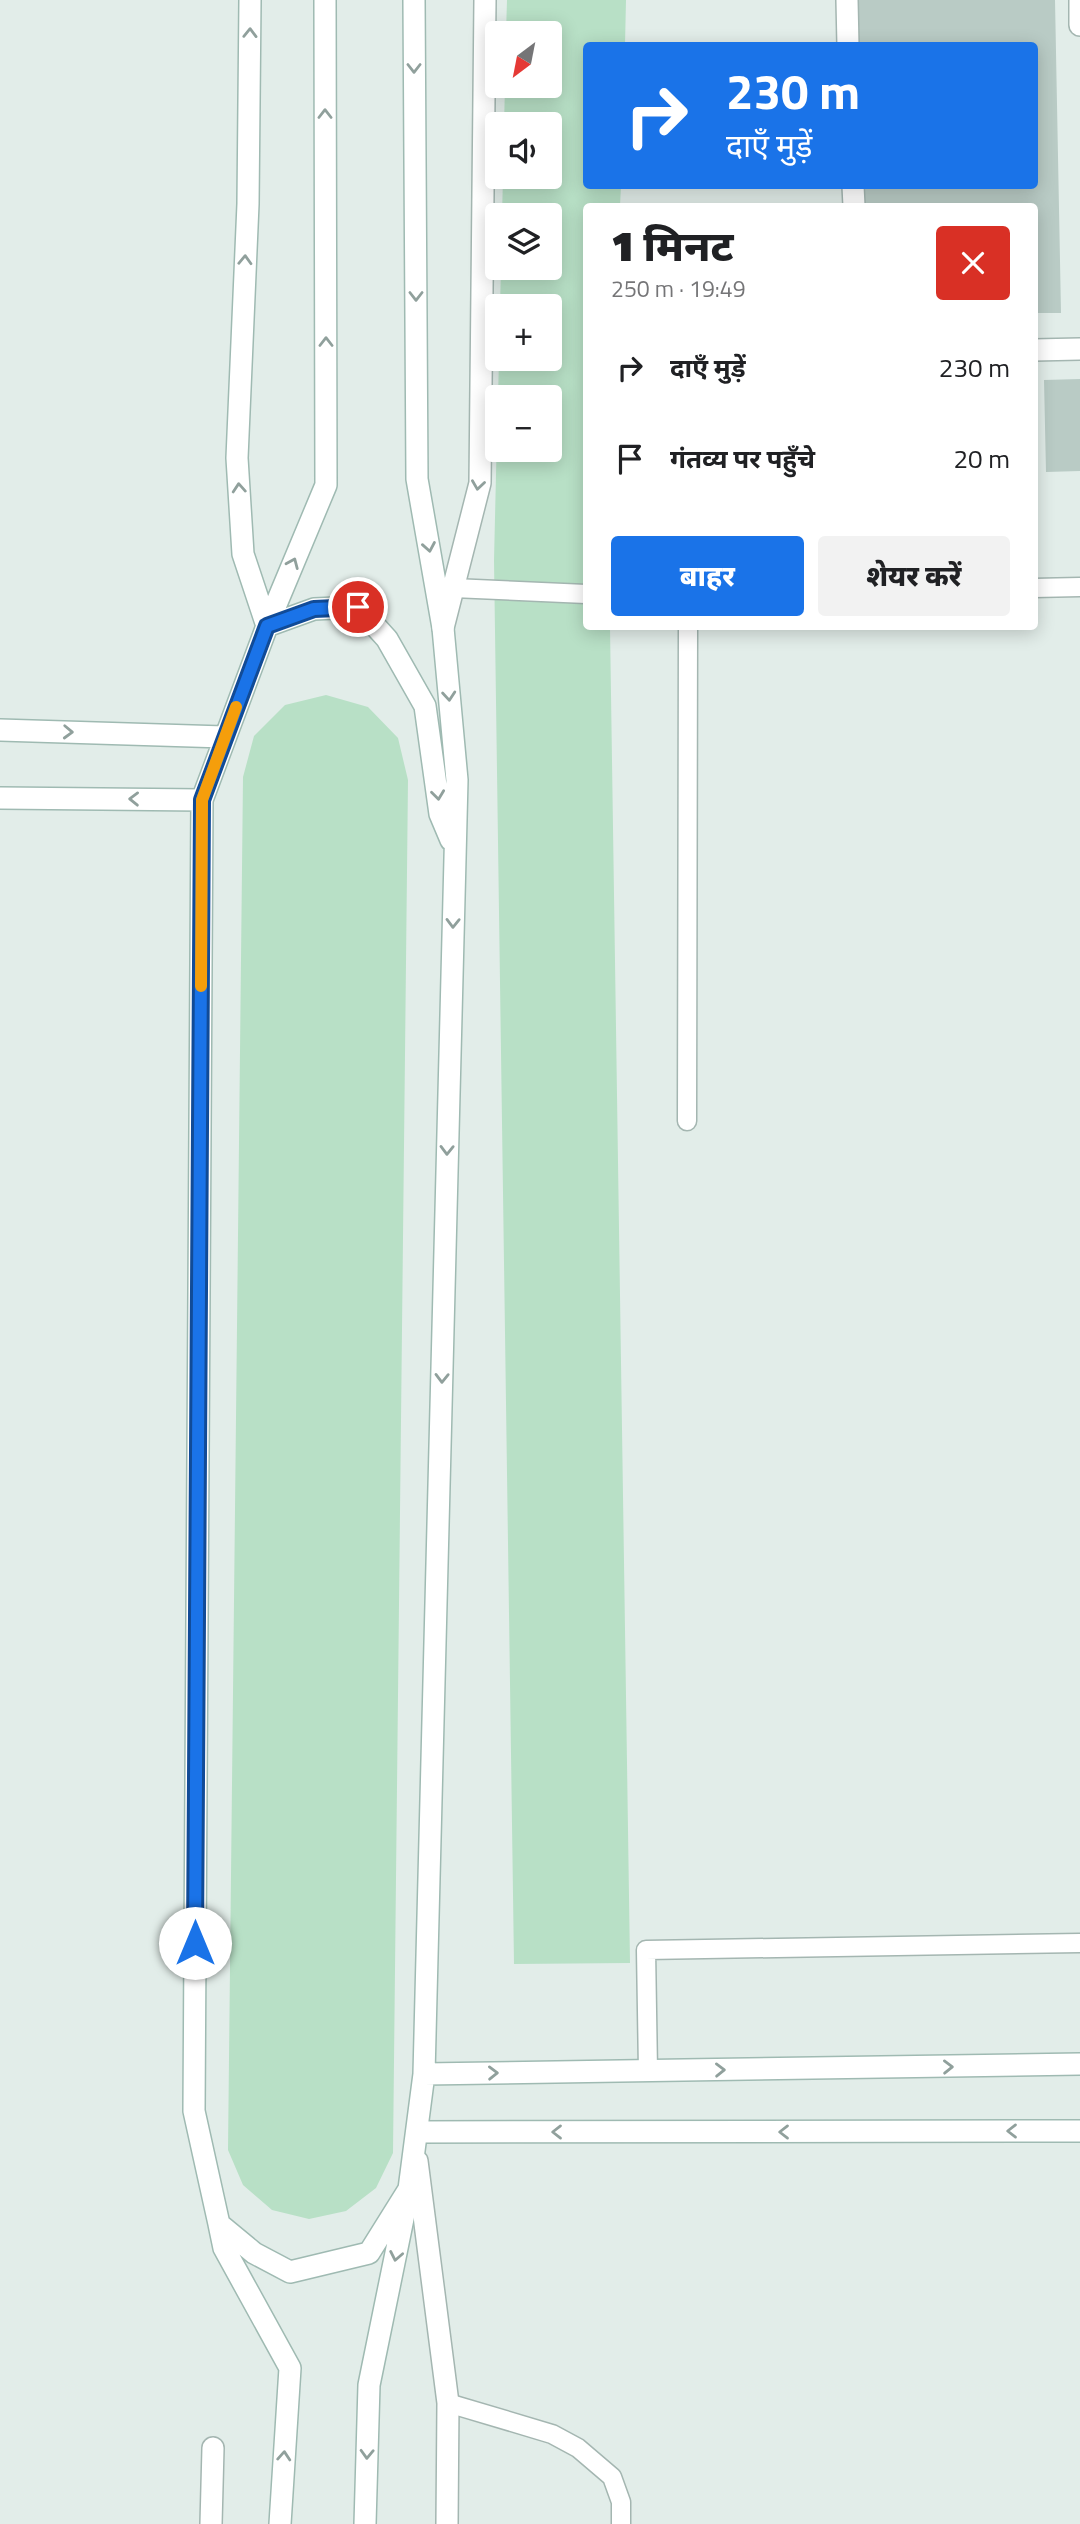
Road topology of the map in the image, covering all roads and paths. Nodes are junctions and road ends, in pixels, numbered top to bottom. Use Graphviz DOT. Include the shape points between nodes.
graph roads {
  1 [pos="250,0"];
  2 [pos="325,0"];
  3 [pos="414,0"];
  4 [pos="485,0"];
  5 [pos="847,0"];
  6 [pos="1080,0"];
  7 [pos="1080,25"];
  8 [pos="848,42"];
  9 [pos="1038,349"];
  10 [pos="1080,349"];
  11 [pos="453,587"];
  12 [pos="1080,587"];
  13 [pos="1038,588"];
  14 [pos="583,594"];
  15 [pos="267,626"];
  16 [pos="443,628"];
  17 [pos="688,630"];
  18 [pos="0,730"];
  19 [pos="224,737"];
  20 [pos="0,798"];
  21 [pos="202,800"];
  22 [pos="455,851"];
  23 [pos="687,1121"];
  24 [pos="1080,1943"];
  25 [pos="1080,2064"];
  26 [pos="648,2071"];
  27 [pos="424,2074"];
  28 [pos="1080,2131"];
  29 [pos="417,2143"];
  30 [pos="409,2189"];
  31 [pos="219,2224"];
  32 [pos="448,2403"];
  33 [pos="212,2448"];
  34 [pos="211,2524"];
  35 [pos="280,2524"];
  36 [pos="365,2524"];
  37 [pos="447,2524"];
  38 [pos="621,2524"];
  15 -- 1 [label="main road, one-way" via="243,554 237,457 248,204"];
  15 -- 2 [label="main road, one-way" via="326,485"];
  3 -- 16 [label="main road, one-way" via="417,479"];
  4 -- 11 [label="main road, one-way" via="480,483"];
  5 -- 8 [label="main road"];
  6 -- 7 [label="main road"];
  9 -- 10 [label="main road"];
  11 -- 14 [label="lane"];
  11 -- 16 [label="main road"];
  12 -- 13 [label="lane"];
  15 -- 19 [label="main road"];
  15 -- 22 [label="main road, one-way" via="314,609 358,607 387,639 425,706 440,814"];
  16 -- 22 [label="main road, one-way" via="457,780"];
  17 -- 23 [label="lane"];
  18 -- 19 [label="main road, one-way"];
  19 -- 21 [label="main road"];
  21 -- 20 [label="main road, one-way"];
  21 -- 31 [label="main road" via="194,2111"];
  22 -- 27 [label="main road, one-way"];
  24 -- 26 [label="lane" via="646,1950"];
  26 -- 25 [label="main road, one-way"];
  27 -- 26 [label="main road, one-way"];
  27 -- 29 [label="main road"];
  28 -- 29 [label="main road, one-way"];
  29 -- 30 [label="main road"];
  29 -- 32 [label="main road"];
  30 -- 31 [label="main road" via="369,2253 290,2272 254,2253"];
  30 -- 36 [label="main road, one-way" via="369,2385"];
  35 -- 31 [label="main road, one-way" via="290,2368 224,2248"];
  32 -- 37 [label="main road"];
  32 -- 38 [label="lane" via="552,2434 578,2448 612,2477 621,2502"];
  33 -- 34 [label="main road"];
}
